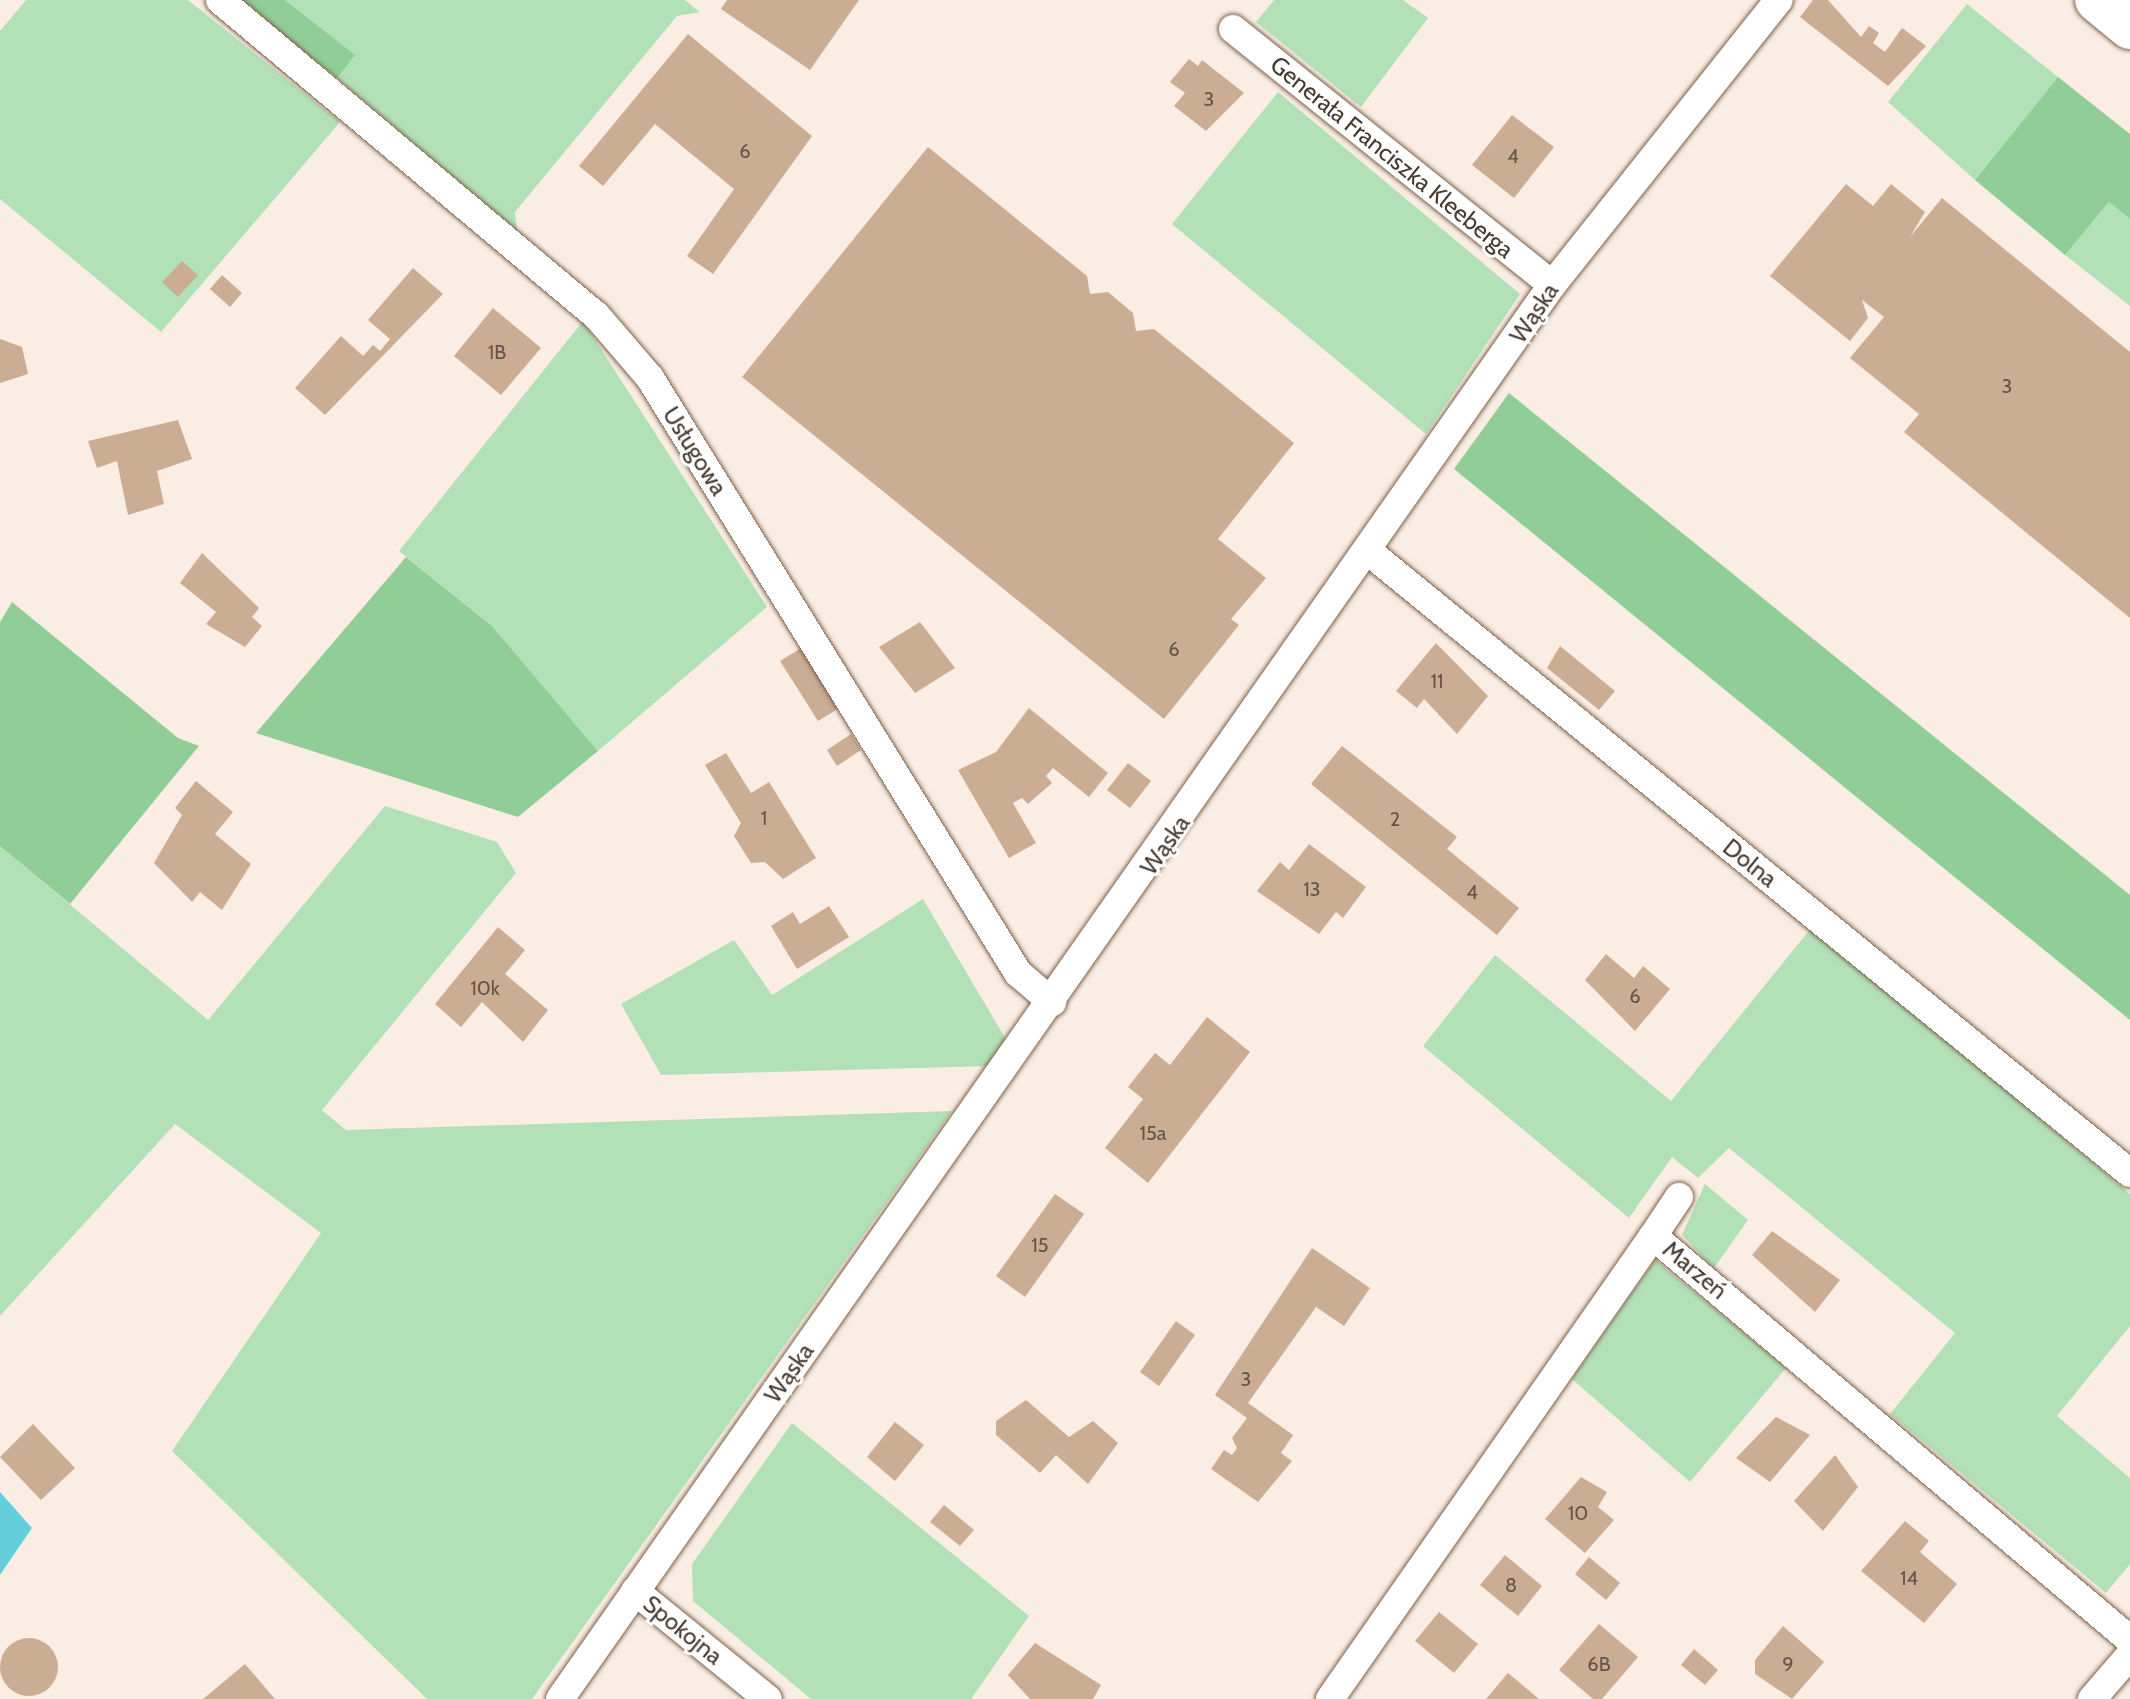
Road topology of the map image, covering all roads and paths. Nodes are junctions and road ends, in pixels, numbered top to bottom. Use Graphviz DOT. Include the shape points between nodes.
graph roads {
  1 [pos="220,0"];
  2 [pos="1779,0"];
  3 [pos="2097,0"];
  4 [pos="2130,27"];
  5 [pos="1233,29"];
  6 [pos="1552,285"];
  7 [pos="1369,552"];
  8 [pos="1052,1002"];
  9 [pos="2130,1173"];
  10 [pos="1679,1197"];
  11 [pos="1653,1236"];
  12 [pos="635,1591"];
  13 [pos="2130,1640"];
  14 [pos="2130,1655"];
  15 [pos="560,1699"];
  16 [pos="768,1699"];
  17 [pos="1330,1699"];
  18 [pos="2092,1699"];
  1 -- 8 [label="street, Usługowa" via="596,315 650,378 1018,973"];
  2 -- 6 [label="street, Wąska"];
  3 -- 4 [label="main road"];
  5 -- 6 [label="street, Generała Franciszka Kleeberga"];
  6 -- 7 [label="street, Wąska"];
  7 -- 8 [label="street, Wąska"];
  7 -- 9 [label="street, Dolna"];
  8 -- 12 [label="street, Wąska"];
  10 -- 11 [label="street"];
  11 -- 13 [label="street, Marzeń"];
  11 -- 17 [label="street, Marzeń"];
  12 -- 15 [label="street, Wąska"];
  12 -- 16 [label="street, Spokojna"];
  14 -- 18 [label="street"];
}
